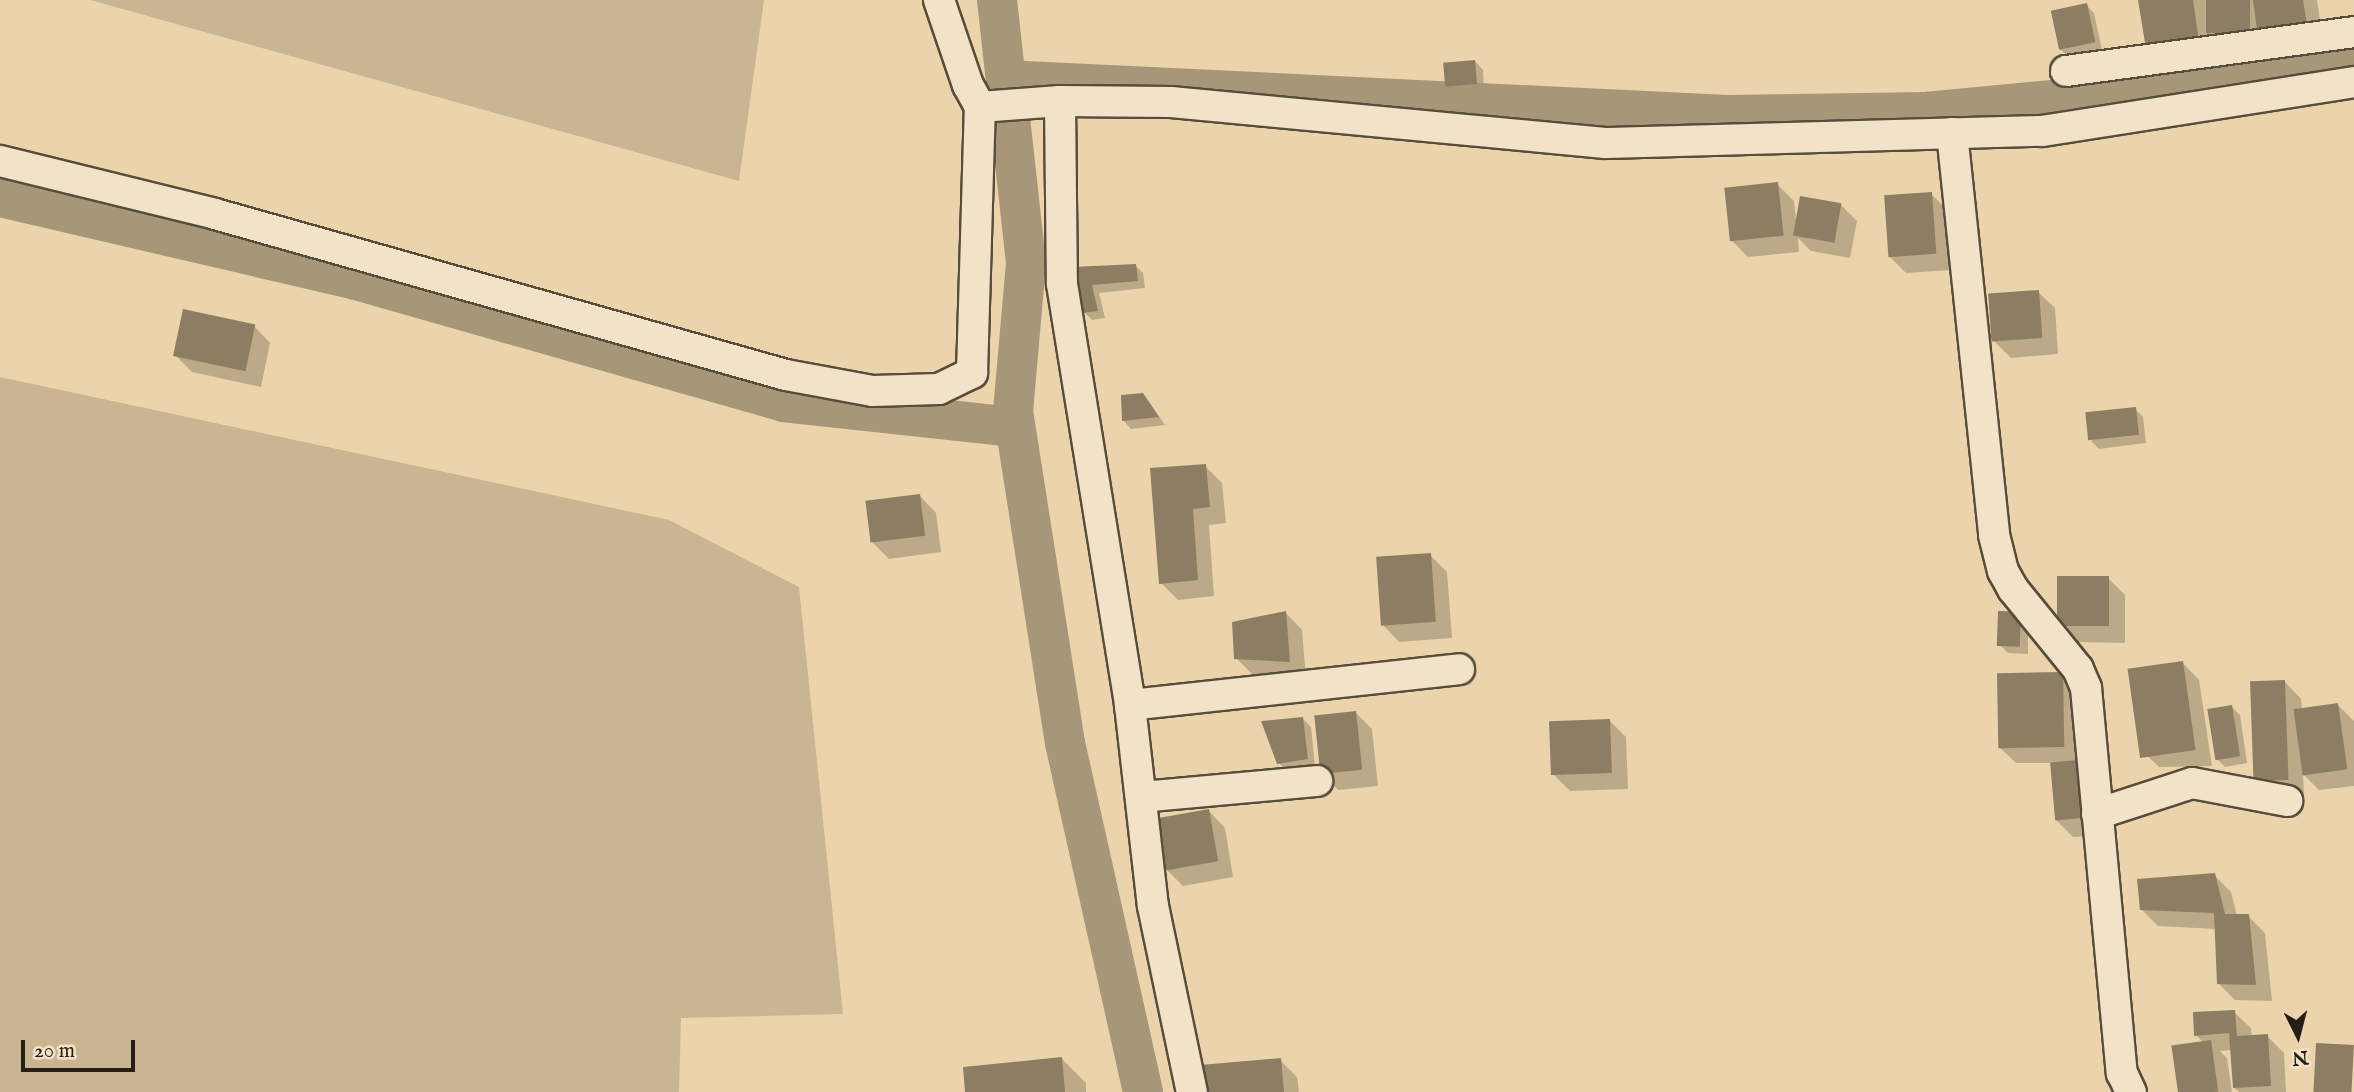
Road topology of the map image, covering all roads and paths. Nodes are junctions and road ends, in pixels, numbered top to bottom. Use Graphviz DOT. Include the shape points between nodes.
graph roads {
  1 [pos="939,0"];
  2 [pos="2354,32"];
  3 [pos="2066,71"];
  4 [pos="2354,82"];
  5 [pos="1049,102"];
  6 [pos="987,106"];
  7 [pos="1952,133"];
  8 [pos="0,161"];
  9 [pos="1459,669"];
  10 [pos="1130,705"];
  11 [pos="1317,781"];
  12 [pos="1141,796"];
  13 [pos="2287,801"];
  14 [pos="2097,814"];
  15 [pos="1192,1092"];
  16 [pos="2131,1092"];
  1 -- 6 [label="street" via="968,85"];
  2 -- 3 [label="street"];
  4 -- 7 [label="street" via="2042,131"];
  5 -- 6 [label="street"];
  5 -- 7 [label="street" via="1171,102 1605,143"];
  5 -- 10 [label="street" via="1062,284"];
  6 -- 8 [label="street" via="972,373 939,389 873,391 786,375 215,214"];
  7 -- 14 [label="street" via="1994,535 2013,589 2078,669 2086,688"];
  9 -- 10 [label="street"];
  10 -- 12 [label="street"];
  11 -- 12 [label="street"];
  12 -- 15 [label="street" via="1153,905"];
  13 -- 14 [label="street" via="2192,783"];
  14 -- 16 [label="street" via="2122,1073"];
}
